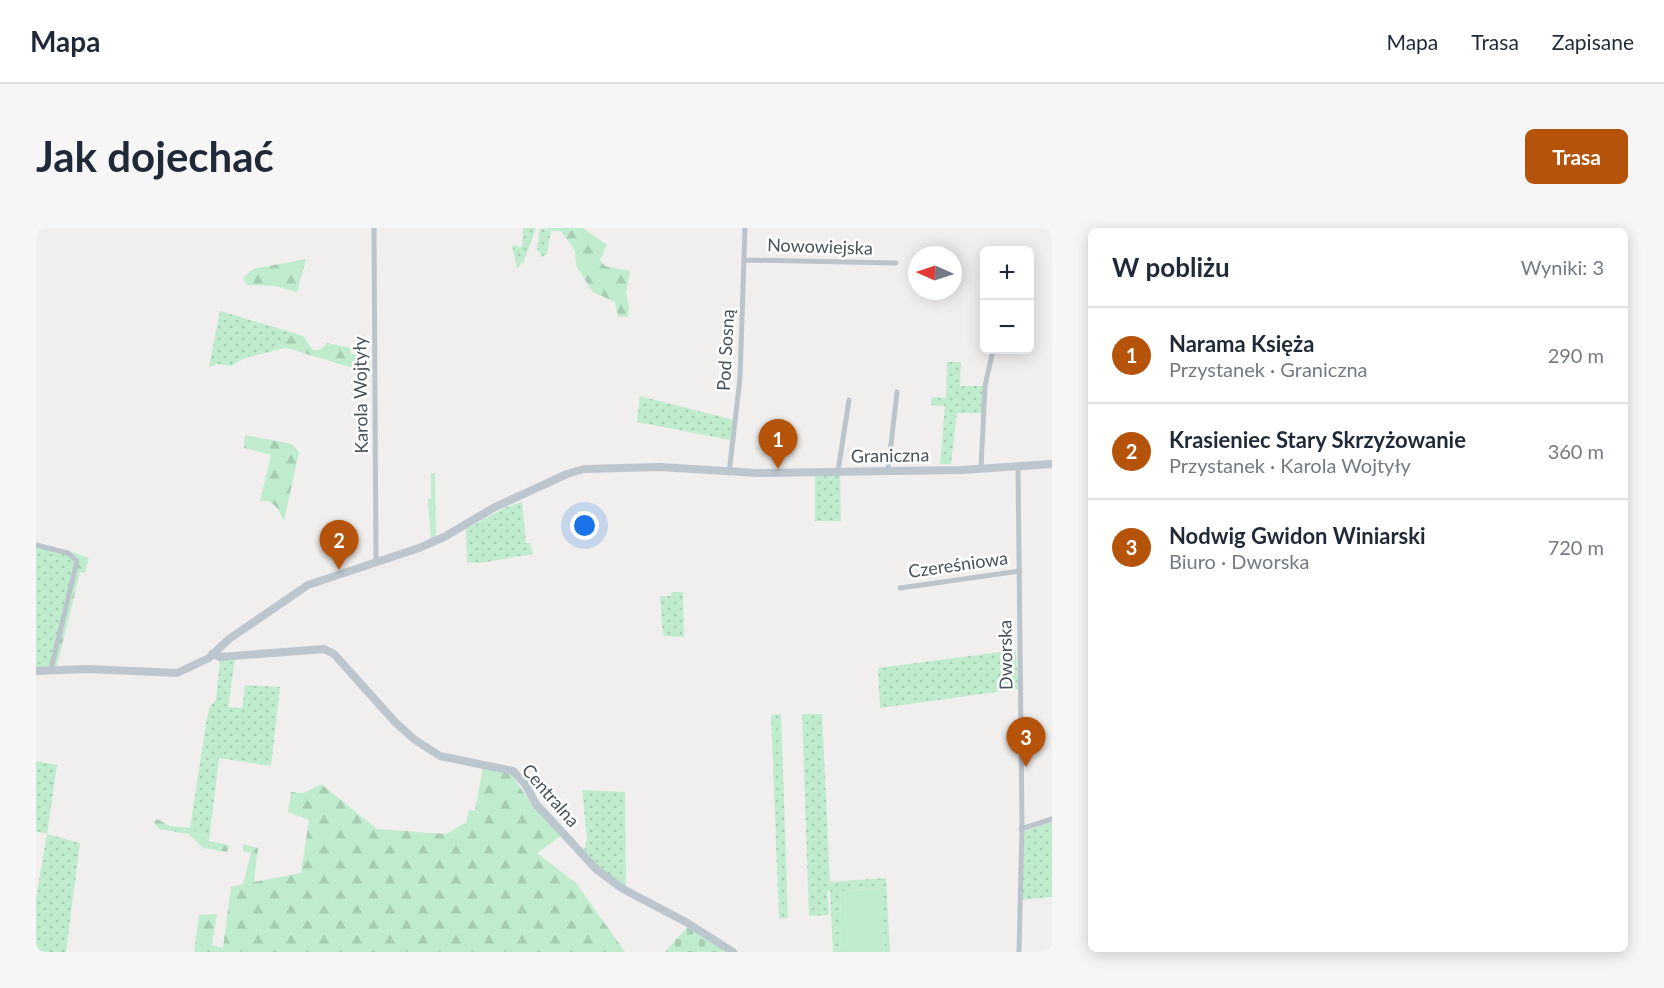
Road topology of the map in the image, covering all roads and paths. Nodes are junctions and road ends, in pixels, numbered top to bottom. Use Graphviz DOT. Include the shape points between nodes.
graph roads {
  1 [pos="374,228"];
  2 [pos="745,228"];
  3 [pos="744,260"];
  4 [pos="896,263"];
  5 [pos="992,354"];
  6 [pos="897,392"];
  7 [pos="849,400"];
  8 [pos="1052,464"];
  9 [pos="1018,466"];
  10 [pos="981,468"];
  11 [pos="838,471"];
  12 [pos="888,471"];
  13 [pos="729,473"];
  14 [pos="36,545"];
  15 [pos="376,562"];
  16 [pos="1020,571"];
  17 [pos="900,588"];
  18 [pos="212,654"];
  19 [pos="51,669"];
  20 [pos="36,671"];
  21 [pos="1052,819"];
  22 [pos="1021,829"];
  23 [pos="733,952"];
  24 [pos="1019,952"];
  1 -- 15 [label="street, Karola Wojtyły"];
  2 -- 3 [label="street, Pod Sosną"];
  3 -- 4 [label="street, Nowowiejska"];
  3 -- 13 [label="street, Pod Sosną" via="740,378"];
  5 -- 10 [label="street" via="985,386"];
  6 -- 12 [label="street"];
  7 -- 11 [label="street"];
  8 -- 9 [label="street, Graniczna"];
  9 -- 10 [label="street, Graniczna"];
  9 -- 16 [label="street, Dworska"];
  10 -- 12 [label="street, Graniczna"];
  11 -- 12 [label="street, Graniczna"];
  11 -- 13 [label="street, Graniczna"];
  13 -- 15 [label="street, Graniczna" via="660,467 584,469 495,507 444,537"];
  14 -- 19 [label="street" via="68,553 77,561"];
  15 -- 18 [label="street, Graniczna" via="308,585"];
  16 -- 17 [label="street, Czereśniowa"];
  16 -- 22 [label="street, Dworska"];
  18 -- 19 [label="street" via="177,673"];
  18 -- 23 [label="street, Centralna" via="220,657 324,649 334,654 415,740 440,756 513,771 536,804 597,870"];
  19 -- 20 [label="street"];
  21 -- 22 [label="street"];
  22 -- 24 [label="street, Dworska"];
}
